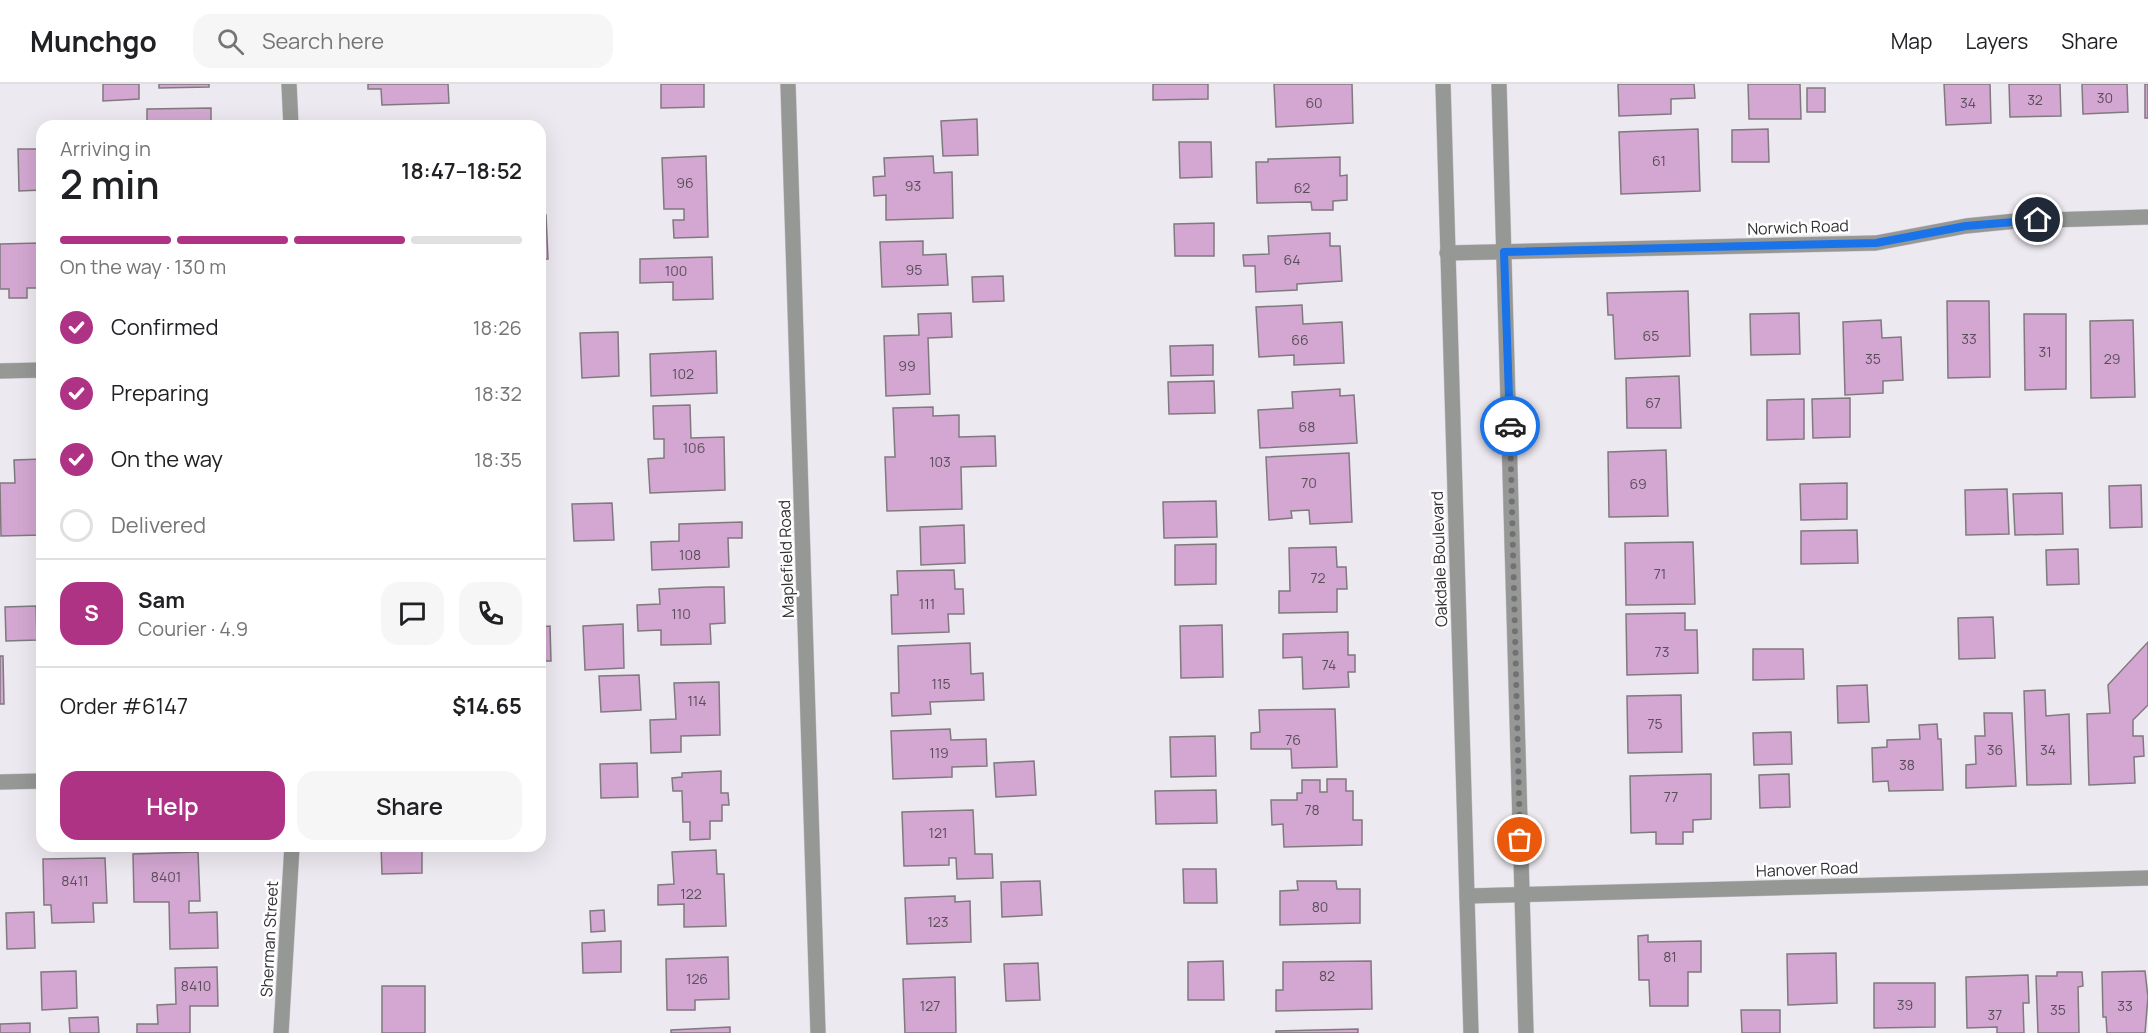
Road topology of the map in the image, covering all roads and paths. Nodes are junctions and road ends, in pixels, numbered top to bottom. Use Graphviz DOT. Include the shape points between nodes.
graph roads {
  1 [pos="289,84"];
  2 [pos="788,84"];
  3 [pos="1443,84"];
  4 [pos="1500,84"];
  5 [pos="291,120"];
  6 [pos="2148,217"];
  7 [pos="1504,252"];
  8 [pos="1447,253"];
  9 [pos="36,370"];
  10 [pos="0,371"];
  11 [pos="36,781"];
  12 [pos="0,782"];
  13 [pos="292,852"];
  14 [pos="2148,878"];
  15 [pos="1522,895"];
  16 [pos="1467,896"];
  17 [pos="281,1033"];
  18 [pos="818,1033"];
  19 [pos="1472,1033"];
  20 [pos="1526,1033"];
  1 -- 5 [label="street"];
  2 -- 18 [label="street, Maplefield Road"];
  3 -- 8 [label="street, Oakdale Boulevard"];
  4 -- 7 [label="street"];
  6 -- 7 [label="street, Norwich Road" via="2016,221 1876,243"];
  7 -- 8 [label="street, Norwich Road"];
  7 -- 15 [label="street"];
  8 -- 16 [label="street, Oakdale Boulevard"];
  9 -- 10 [label="street"];
  11 -- 12 [label="street"];
  13 -- 17 [label="street, Sherman Street"];
  14 -- 15 [label="street, Hanover Road"];
  15 -- 16 [label="street, Hanover Road"];
  15 -- 20 [label="street"];
  16 -- 19 [label="street, Oakdale Boulevard"];
}
